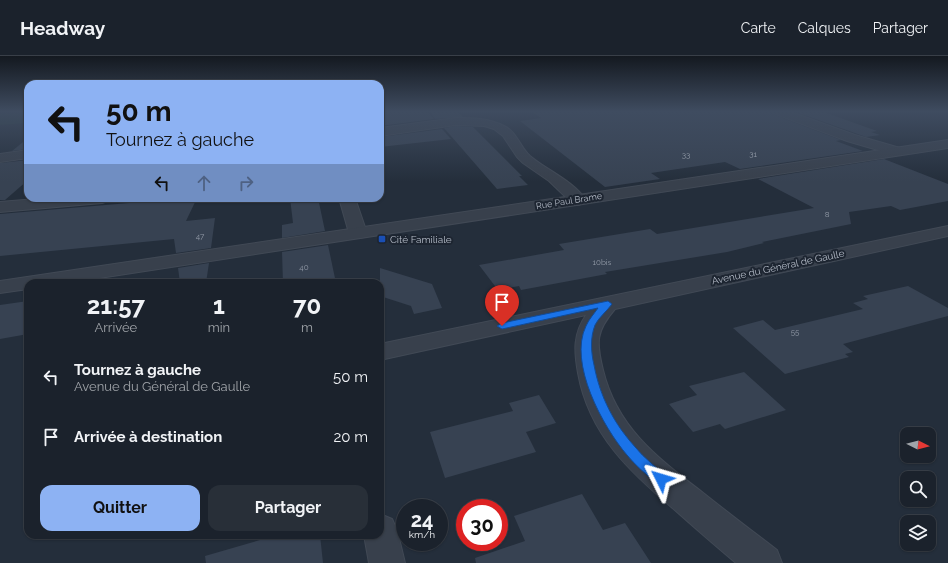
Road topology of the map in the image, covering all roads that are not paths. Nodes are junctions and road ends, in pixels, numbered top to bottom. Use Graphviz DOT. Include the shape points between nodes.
graph roads {
  1 [pos="508,135"];
  2 [pos="842,135"];
  3 [pos="945,145"];
  4 [pos="895,151"];
  5 [pos="24,155"];
  6 [pos="0,158"];
  7 [pos="24,193"];
  8 [pos="578,200"];
  9 [pos="46,202"];
  10 [pos="348,202"];
  11 [pos="5,206"];
  12 [pos="948,231"];
  13 [pos="358,233"];
  14 [pos="54,279"];
  15 [pos="24,283"];
  16 [pos="0,287"];
  17 [pos="608,304"];
  18 [pos="384,351"];
  19 [pos="382,539"];
  20 [pos="387,563"];
  21 [pos="764,563"];
  1 -- 8 [label="street" via="527,160 559,182"];
  2 -- 4 [label="street, Rue Paul Brame"];
  3 -- 4 [label="street, Rue Paul Brame"];
  4 -- 8 [label="street, Rue Paul Brame"];
  5 -- 6 [label="street"];
  7 -- 11 [label="street"];
  8 -- 13 [label="street, Rue Paul Brame"];
  9 -- 11 [label="street"];
  10 -- 13 [label="street"];
  12 -- 17 [label="street, Avenue du Général de Gaulle"];
  13 -- 14 [label="street, Rue Paul Brame"];
  15 -- 16 [label="street, Rue Paul Brame"];
  17 -- 18 [label="street, Avenue du Général de Gaulle"];
  17 -- 21 [label="street" via="590,326 586,353 592,385 608,418 632,452 649,469"];
  19 -- 20 [label="street"];
}
